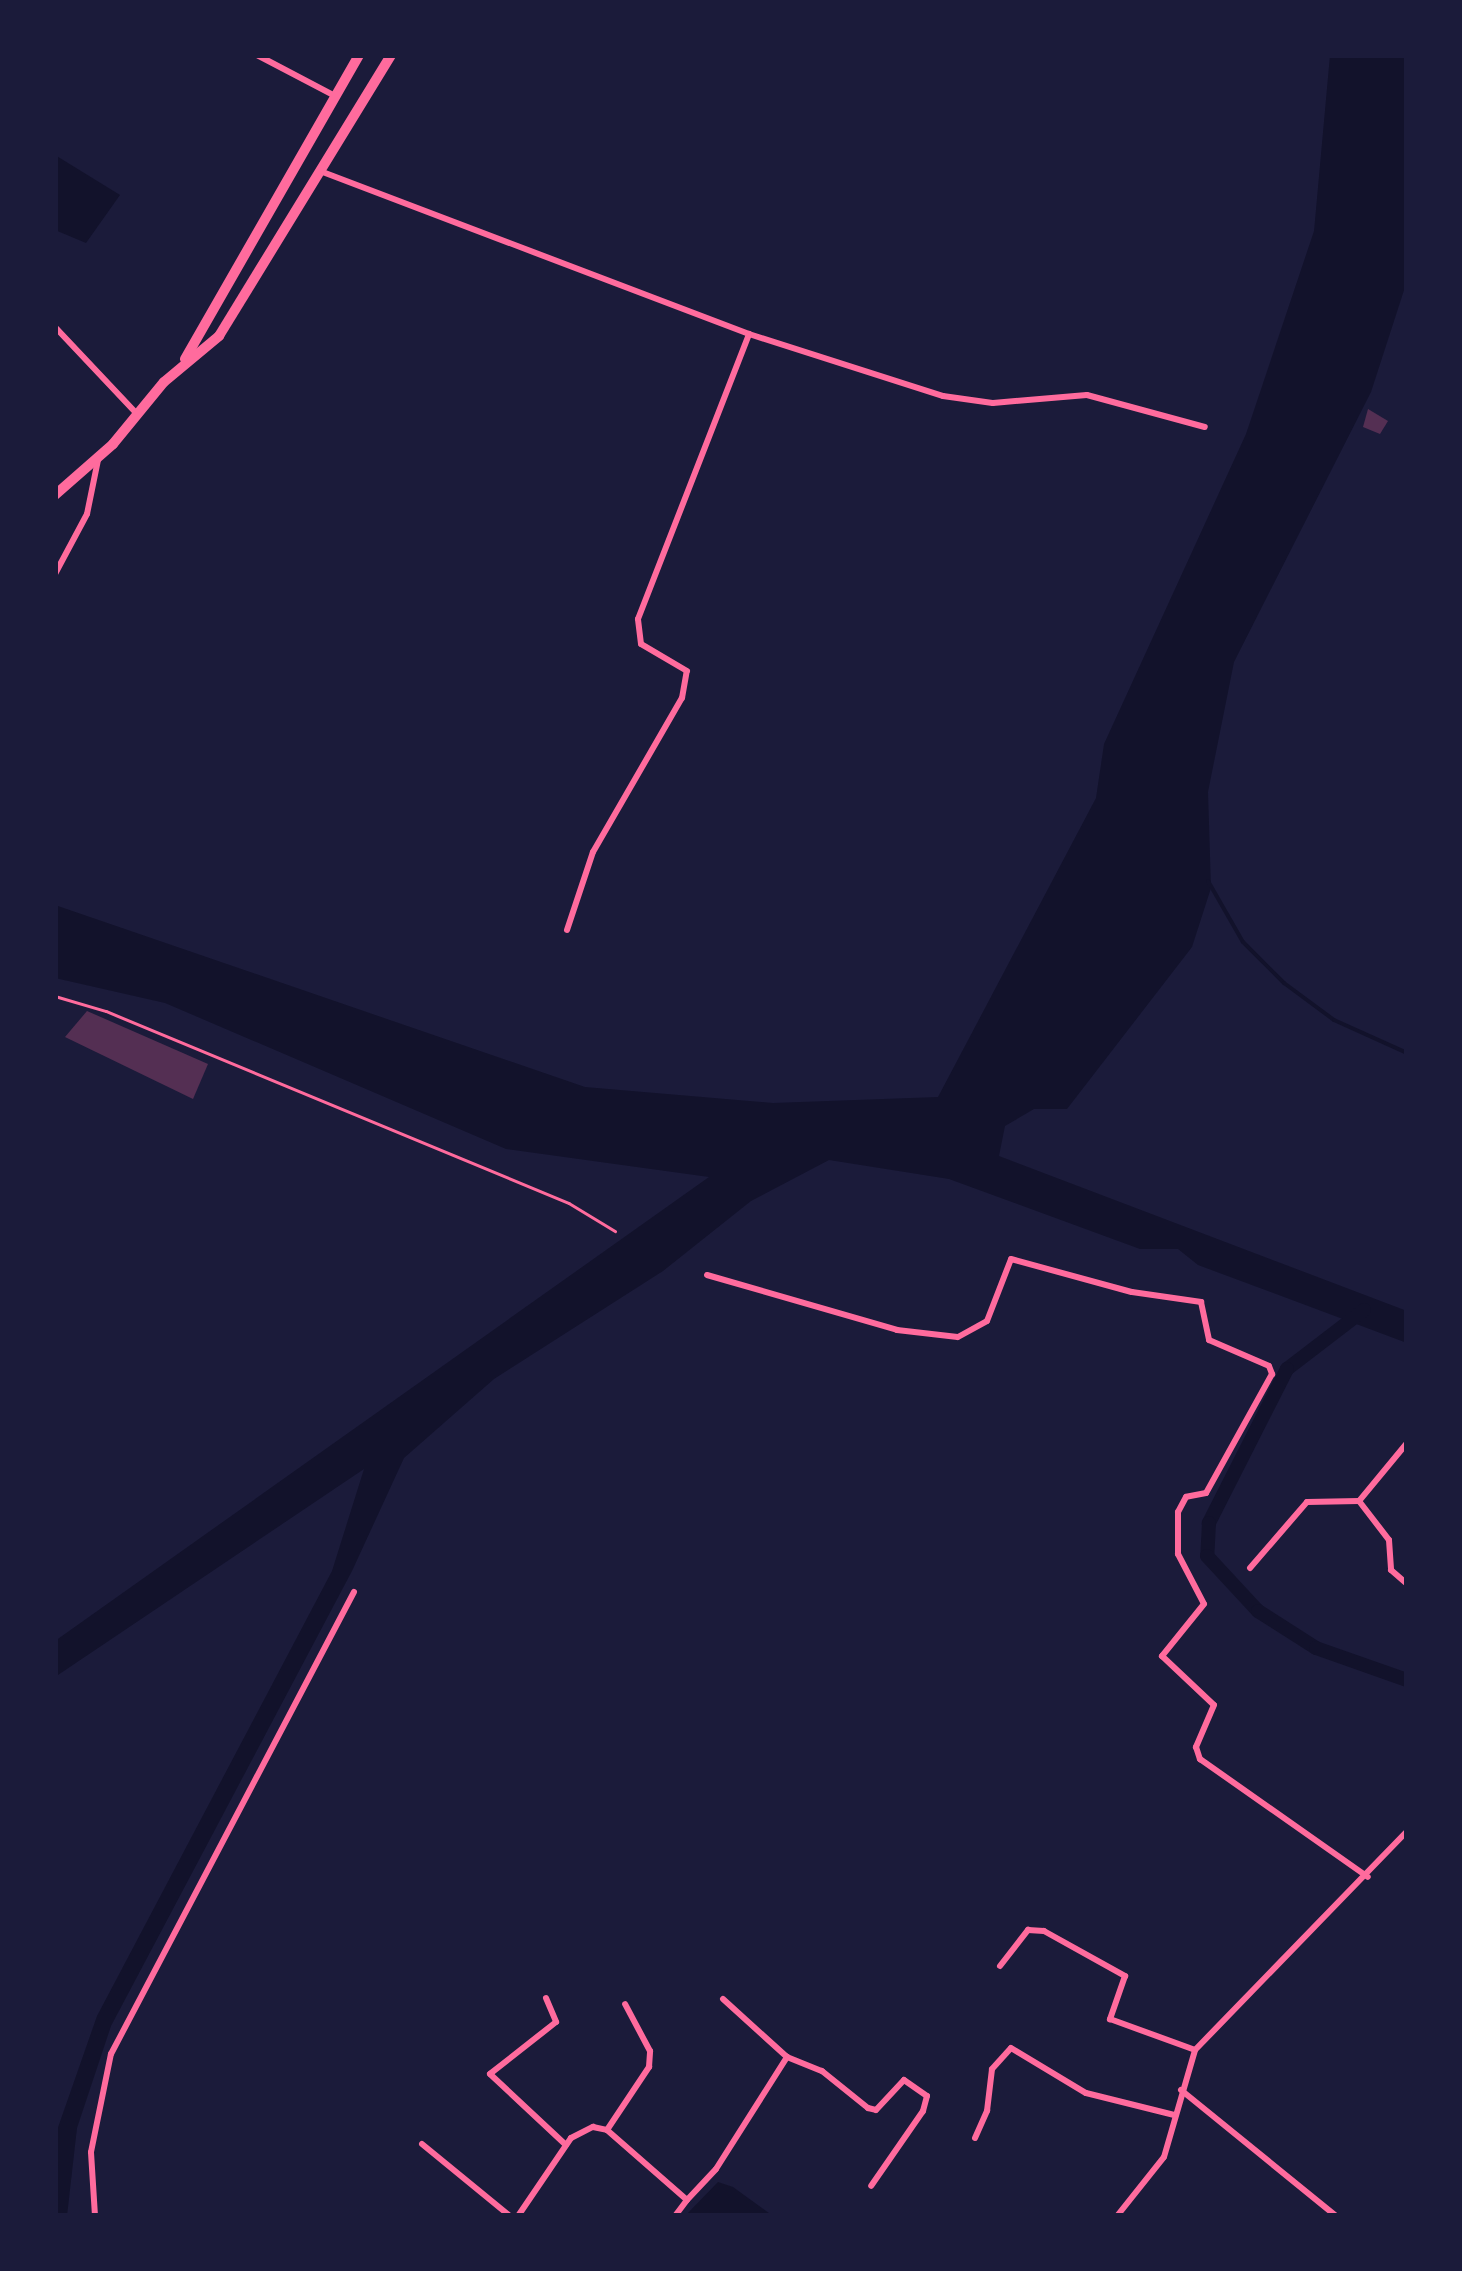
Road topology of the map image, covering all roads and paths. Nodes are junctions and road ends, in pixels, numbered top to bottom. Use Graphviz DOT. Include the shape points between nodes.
graph roads {
  1 [pos="257,55"];
  2 [pos="359,55"];
  3 [pos="391,55"];
  4 [pos="335,96"];
  5 [pos="320,171"];
  6 [pos="55,326"];
  7 [pos="748,334"];
  8 [pos="182,365"];
  9 [pos="138,415"];
  10 [pos="1205,427"];
  11 [pos="99,456"];
  12 [pos="55,495"];
  13 [pos="55,574"];
  14 [pos="567,930"];
  15 [pos="55,996"];
  16 [pos="615,1231"];
  17 [pos="706,1275"];
  18 [pos="1407,1443"];
  19 [pos="1359,1501"];
  20 [pos="1250,1568"];
  21 [pos="1407,1584"];
  22 [pos="354,1592"];
  23 [pos="1407,1831"];
  24 [pos="1368,1877"];
  25 [pos="1000,1966"];
  26 [pos="546,1998"];
  27 [pos="723,1999"];
  28 [pos="625,2004"];
  29 [pos="1195,2050"];
  30 [pos="787,2057"];
  31 [pos="1181,2090"];
  32 [pos="1174,2115"];
  33 [pos="607,2130"];
  34 [pos="975,2138"];
  35 [pos="422,2144"];
  36 [pos="566,2145"];
  37 [pos="871,2186"];
  38 [pos="687,2200"];
  39 [pos="95,2216"];
  40 [pos="510,2216"];
  41 [pos="518,2216"];
  42 [pos="674,2216"];
  43 [pos="1117,2216"];
  44 [pos="1336,2216"];
  1 -- 4 [label="street"];
  2 -- 4 [label="highway"];
  3 -- 5 [label="highway"];
  4 -- 8 [label="highway"];
  5 -- 7 [label="street"];
  5 -- 8 [label="highway" via="219,336"];
  6 -- 9 [label="street"];
  7 -- 10 [label="street" via="968,402 1069,394"];
  7 -- 14 [label="street" via="638,619 641,644 688,671 682,698 593,852"];
  8 -- 9 [label="highway"];
  9 -- 11 [label="highway"];
  11 -- 12 [label="highway"];
  11 -- 13 [label="street" via="87,514"];
  15 -- 16 [label="lane" via="106,1011 569,1203"];
  17 -- 24 [label="street" via="897,1330 958,1336 987,1321 1011,1258 1132,1292 1201,1302 1210,1340 1268,1366 1272,1374 1206,1493 1186,1497 1178,1512 1178,1554 1204,1604 1162,1656 1214,1705 1196,1747 1200,1759"];
  18 -- 19 [label="street"];
  19 -- 20 [label="street" via="1307,1502"];
  19 -- 21 [label="street" via="1390,1540 1391,1570"];
  22 -- 39 [label="street" via="111,2054 91,2152"];
  23 -- 24 [label="street"];
  24 -- 29 [label="street"];
  25 -- 29 [label="street" via="1028,1930 1044,1931 1125,1976 1110,2019"];
  26 -- 36 [label="street" via="556,2022 490,2074"];
  27 -- 30 [label="street"];
  28 -- 33 [label="street" via="650,2050 649,2067"];
  29 -- 31 [label="street"];
  30 -- 37 [label="street" via="822,2071 868,2108 876,2110 904,2080 927,2096"];
  30 -- 38 [label="street" via="726,2155"];
  31 -- 32 [label="street"];
  31 -- 44 [label="street"];
  32 -- 34 [label="street" via="1086,2092 1011,2048 992,2069"];
  32 -- 43 [label="street" via="1160,2163"];
  33 -- 36 [label="street" via="593,2128"];
  33 -- 38 [label="street"];
  35 -- 40 [label="street"];
  36 -- 41 [label="street"];
  38 -- 42 [label="street"];
}
